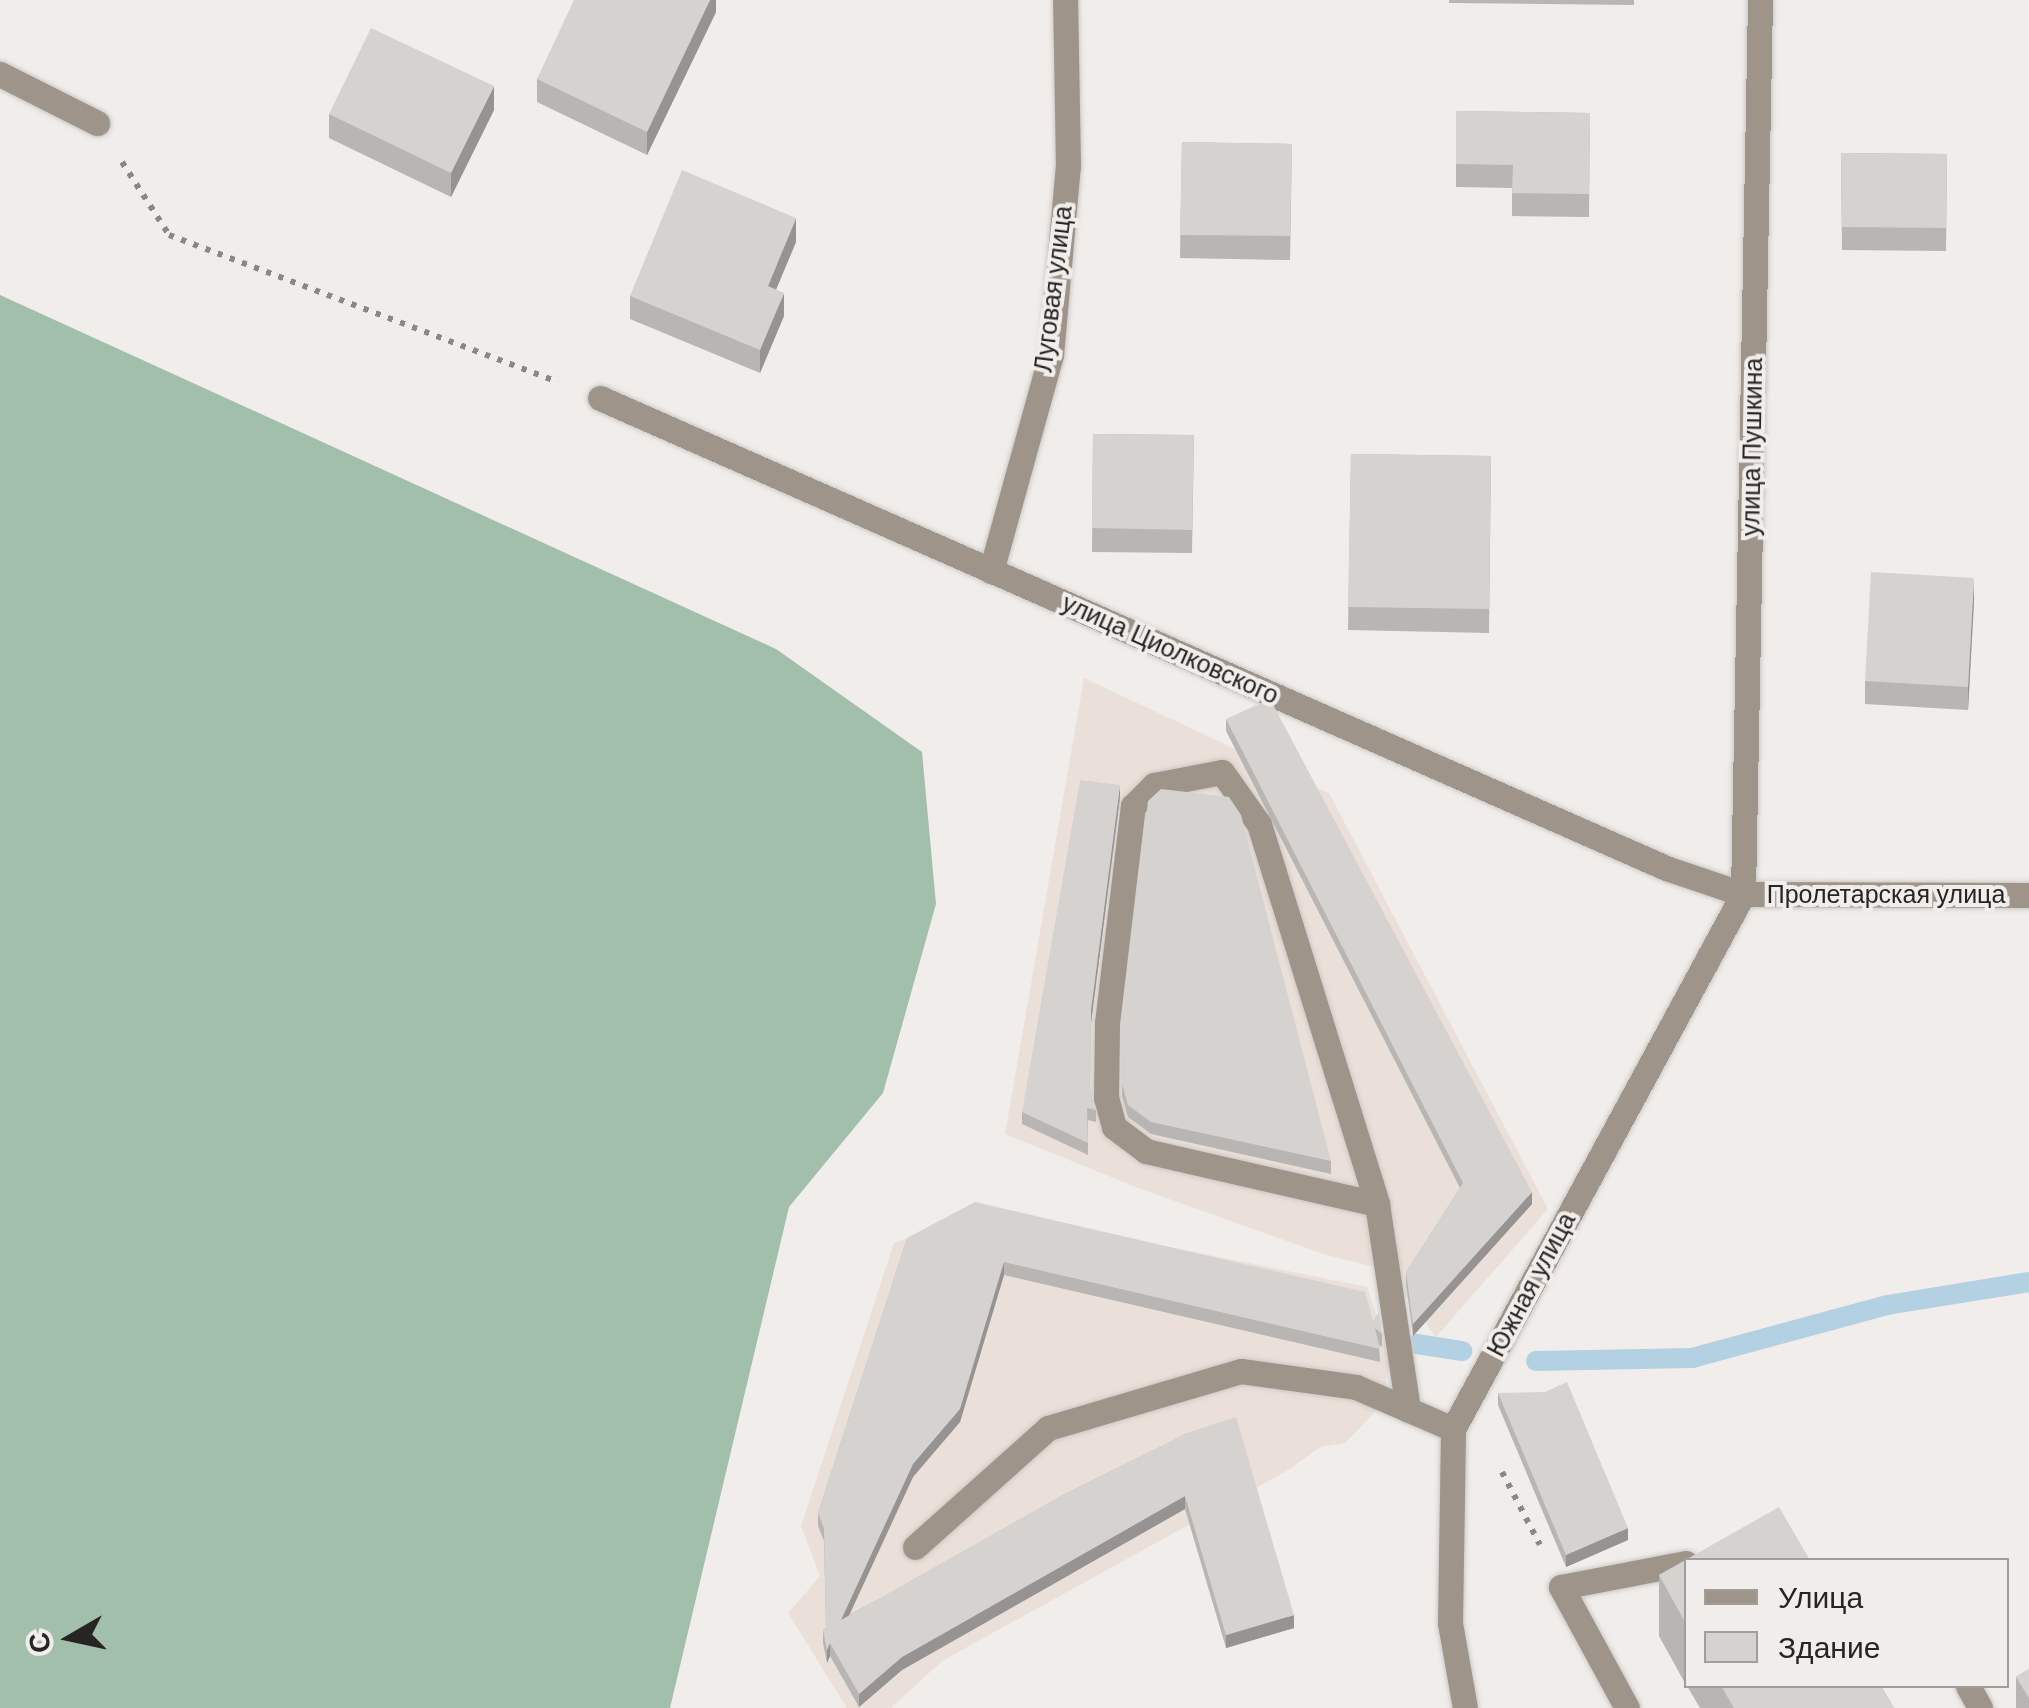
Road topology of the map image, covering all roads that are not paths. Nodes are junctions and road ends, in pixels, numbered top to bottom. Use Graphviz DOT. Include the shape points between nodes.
graph roads {
  1 [pos="1064,0"];
  2 [pos="1760,0"];
  3 [pos="0,74"];
  4 [pos="97,124"];
  5 [pos="600,398"];
  6 [pos="991,571"];
  7 [pos="1743,894"];
  8 [pos="2029,895"];
  9 [pos="1377,1204"];
  10 [pos="1408,1410"];
  11 [pos="1453,1430"];
  12 [pos="915,1546"];
  13 [pos="1684,1563"];
  14 [pos="1465,1708"];
  15 [pos="1628,1708"];
  1 -- 6 [label="street, Луговая улица" via="1068,166 1051,355"];
  2 -- 7 [label="street, улица Пушкина"];
  3 -- 4 [label="street"];
  5 -- 6 [label="street, улица Циолковского"];
  6 -- 7 [label="street, улица Циолковского" via="1666,868"];
  7 -- 8 [label="street, Пролетарская улица"];
  7 -- 11 [label="street, Южная улица"];
  9 -- 9 [label="street" via="1259,824 1222,772 1154,785 1133,806 1108,1023 1106,1098 1114,1127 1146,1151"];
  9 -- 10 [label="street"];
  10 -- 11 [label="street"];
  10 -- 12 [label="street" via="1356,1387 1242,1372 1048,1428"];
  11 -- 14 [label="street, Южная улица" via="1450,1623"];
  13 -- 15 [label="street" via="1562,1587"];
}
